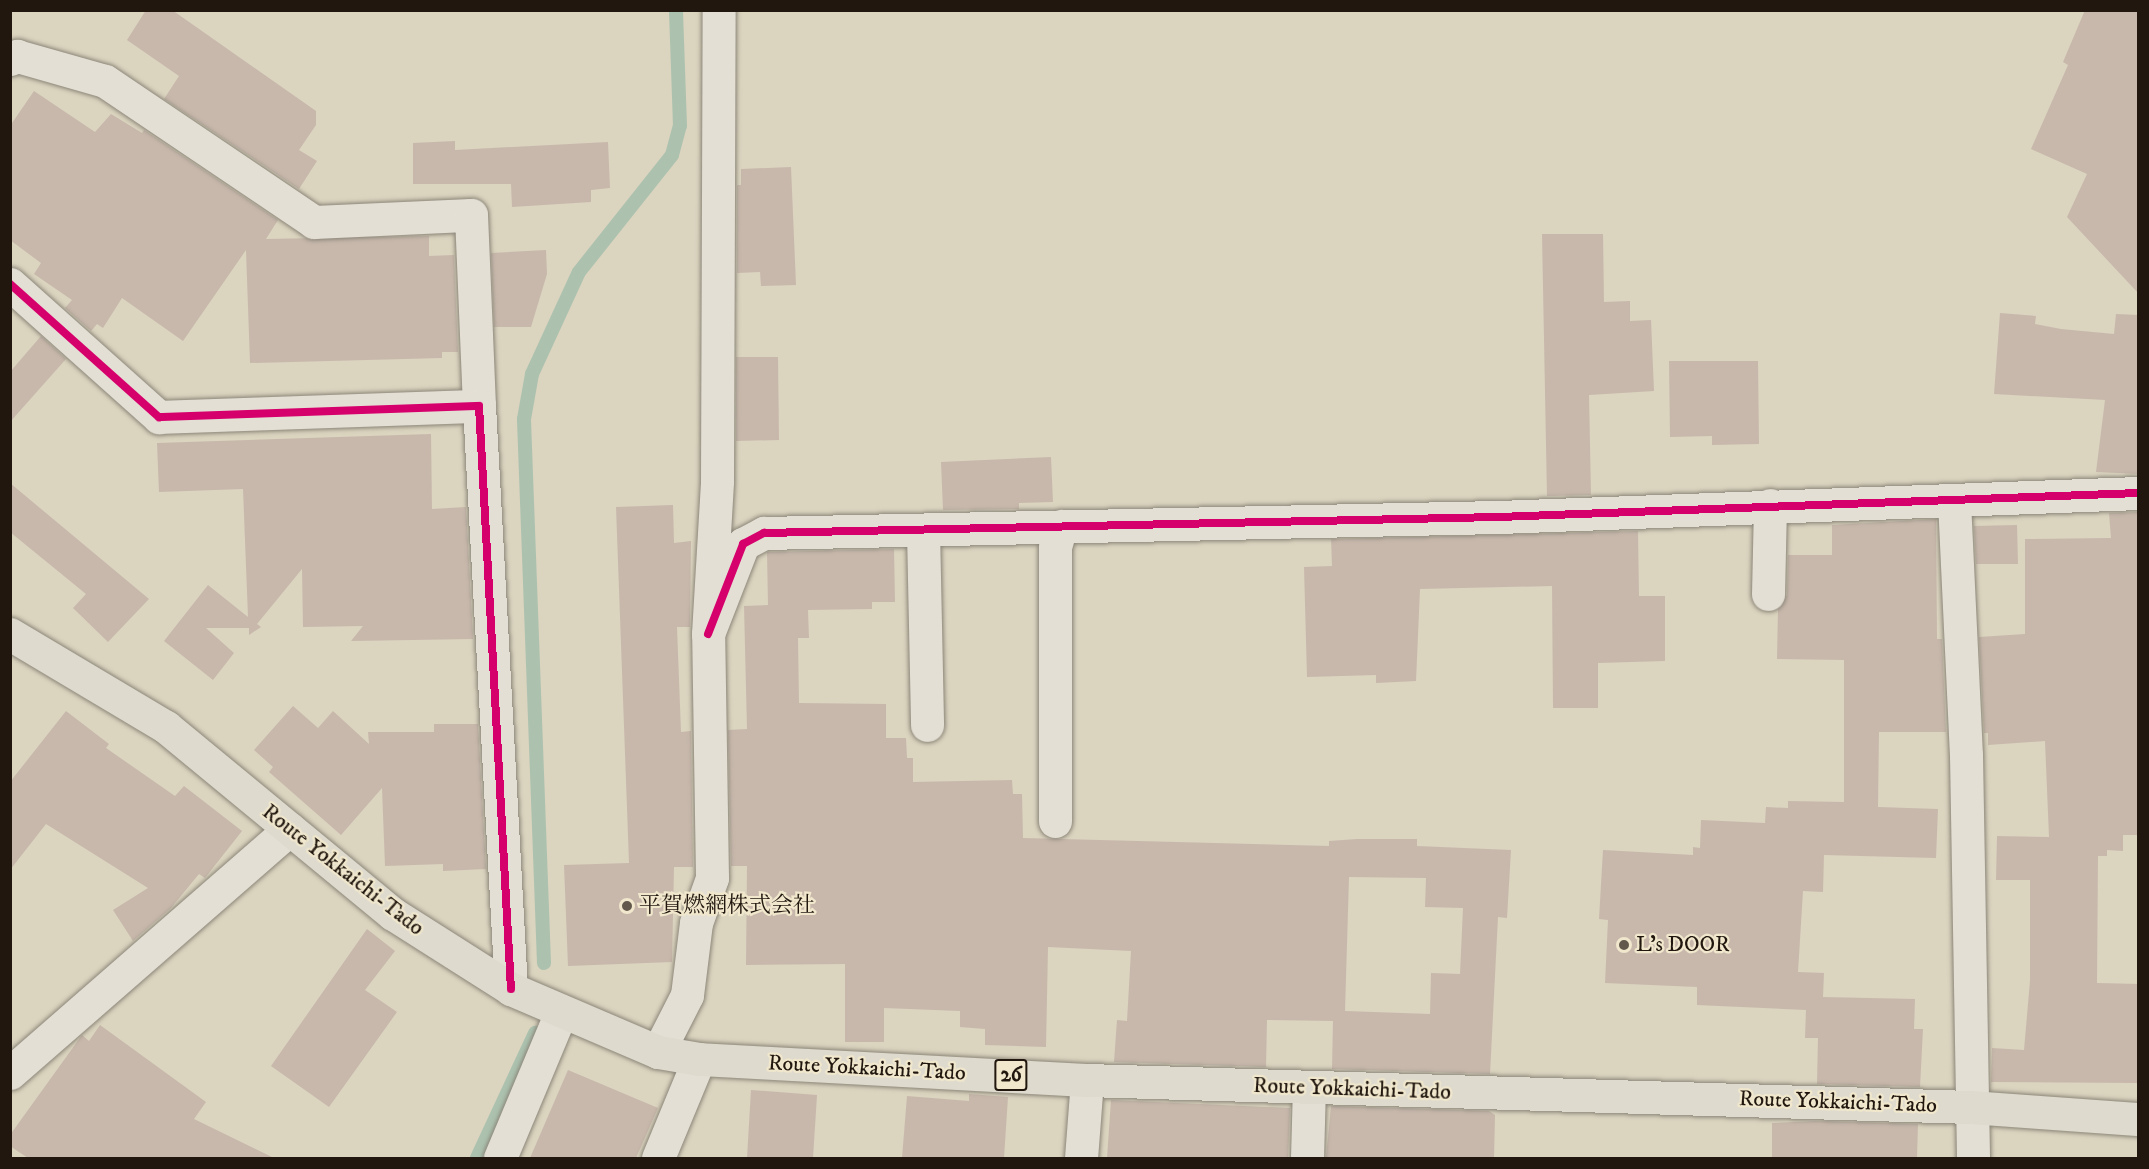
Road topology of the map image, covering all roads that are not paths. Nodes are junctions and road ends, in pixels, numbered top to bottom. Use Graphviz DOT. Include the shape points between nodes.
graph roads {
  1 [pos="719,10"];
  2 [pos="10,58"];
  3 [pos="10,284"];
  4 [pos="479,406"];
  5 [pos="2139,493"];
  6 [pos="1954,501"];
  7 [pos="1770,505"];
  8 [pos="1061,526"];
  9 [pos="923,530"];
  10 [pos="1768,594"];
  11 [pos="708,633"];
  12 [pos="10,634"];
  13 [pos="927,725"];
  14 [pos="1055,821"];
  15 [pos="290,829"];
  16 [pos="511,989"];
  17 [pos="561,1012"];
  18 [pos="658,1052"];
  19 [pos="699,1059"];
  20 [pos="10,1073"];
  21 [pos="1087,1080"];
  22 [pos="1309,1088"];
  23 [pos="1969,1107"];
  24 [pos="2139,1119"];
  25 [pos="500,1158"];
  26 [pos="658,1158"];
  27 [pos="1081,1158"];
  28 [pos="1307,1158"];
  29 [pos="1973,1158"];
  1 -- 11 [label="street" via="717,481"];
  2 -- 4 [label="street" via="17,56 105,81 314,222 471,215"];
  3 -- 4 [label="street" via="159,417"];
  4 -- 16 [label="street"];
  5 -- 6 [label="street"];
  6 -- 7 [label="street"];
  6 -- 23 [label="street" via="1966,755"];
  7 -- 8 [label="street" via="1499,517"];
  7 -- 10 [label="street"];
  8 -- 9 [label="street"];
  8 -- 14 [label="street" via="1055,547"];
  9 -- 11 [label="street" via="756,535 743,544"];
  9 -- 13 [label="street"];
  11 -- 18 [label="street" via="712,878 696,923 687,995"];
  12 -- 15 [label="main road, Route Yokkaichi-Tado / 26" via="166,727"];
  15 -- 16 [label="main road, Route Yokkaichi-Tado / 26" via="393,914"];
  15 -- 20 [label="street"];
  16 -- 17 [label="main road, Route Yokkaichi-Tado / 26"];
  17 -- 18 [label="main road, Route Yokkaichi-Tado / 26"];
  17 -- 25 [label="street"];
  18 -- 19 [label="main road, Route Yokkaichi-Tado / 26"];
  19 -- 21 [label="main road, Route Yokkaichi-Tado / 26"];
  19 -- 26 [label="street"];
  21 -- 22 [label="main road, Route Yokkaichi-Tado / 26"];
  21 -- 27 [label="street"];
  22 -- 23 [label="main road, Route Yokkaichi-Tado / 26"];
  22 -- 28 [label="street"];
  23 -- 24 [label="main road, Route Yokkaichi-Tado / 26"];
  23 -- 29 [label="street"];
}
